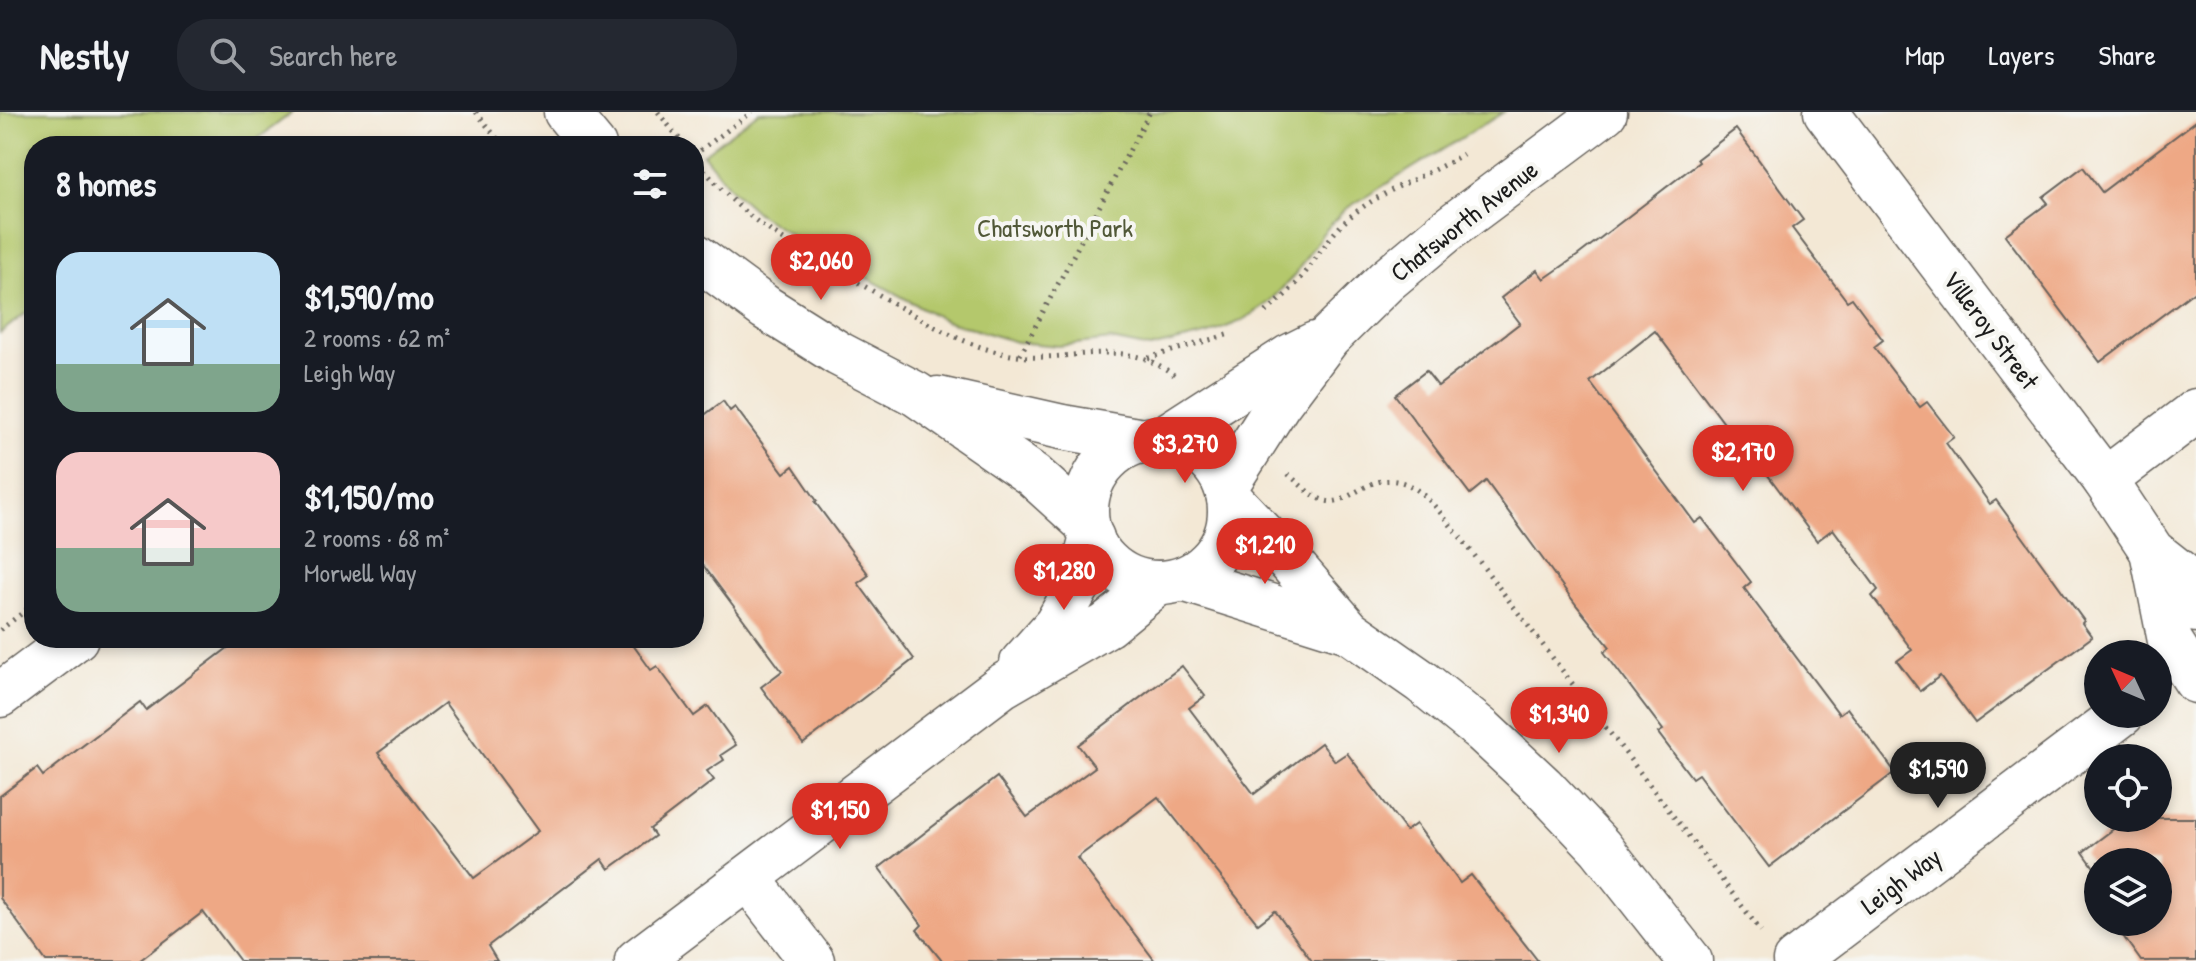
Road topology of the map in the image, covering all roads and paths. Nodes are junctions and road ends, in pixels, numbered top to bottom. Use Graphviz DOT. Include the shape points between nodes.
graph roads {
  1 [pos="476,112"];
  2 [pos="566,112"];
  3 [pos="658,112"];
  4 [pos="752,112"];
  5 [pos="1150,112"];
  6 [pos="1605,112"];
  7 [pos="1826,112"];
  8 [pos="495,136"];
  9 [pos="586,136"];
  10 [pos="677,136"];
  11 [pos="1475,146"];
  12 [pos="704,148"];
  13 [pos="704,262"];
  14 [pos="1264,314"];
  15 [pos="1239,330"];
  16 [pos="1328,338"];
  17 [pos="1020,356"];
  18 [pos="1147,358"];
  19 [pos="916,394"];
  20 [pos="2196,411"];
  21 [pos="1152,440"];
  22 [pos="2105,480"];
  23 [pos="1228,492"];
  24 [pos="1090,531"];
  25 [pos="2152,551"];
  26 [pos="1170,581"];
  27 [pos="2196,610"];
  28 [pos="24,612"];
  29 [pos="0,630"];
  30 [pos="1349,631"];
  31 [pos="63,648"];
  32 [pos="2184,673"];
  33 [pos="1002,686"];
  34 [pos="0,695"];
  35 [pos="2103,728"];
  36 [pos="748,878"];
  37 [pos="637,961"];
  38 [pos="812,961"];
  39 [pos="1690,961"];
  40 [pos="1795,961"];
  1 -- 8 [label="path"];
  2 -- 9 [label="street"];
  3 -- 10 [label="path"];
  4 -- 12 [label="path"];
  5 -- 17 [label="path"];
  6 -- 16 [label="street, Chatsworth Avenue" via="1447,230"];
  7 -- 22 [label="street, Villeroy Street"];
  11 -- 14 [label="path" via="1352,215"];
  13 -- 19 [label="street" via="827,346"];
  15 -- 18 [label="path"];
  16 -- 21 [label="street, Chatsworth Avenue"];
  16 -- 23 [label="street, Chatsworth Avenue" via="1279,403"];
  19 -- 21 [label="street" via="1072,429"];
  19 -- 24 [label="street" via="1033,475"];
  20 -- 22 [label="street"];
  21 -- 23 [label="street" via="1183,443 1201,453"];
  21 -- 24 [label="street" via="1111,458 1098,471 1090,488"];
  22 -- 25 [label="street, Villeroy Street"];
  23 -- 26 [label="street" via="1230,519 1215,556 1201,569"];
  23 -- 30 [label="street"];
  24 -- 26 [label="street" via="1118,571 1130,578"];
  24 -- 33 [label="street" via="1078,586 1056,625"];
  25 -- 27 [label="street, Villeroy Street" via="2180,573"];
  25 -- 32 [label="street, Villeroy Street" via="2170,641"];
  26 -- 30 [label="street" via="1267,603"];
  26 -- 33 [label="street"];
  28 -- 29 [label="path"];
  30 -- 39 [label="street" via="1471,721 1542,786 1600,847"];
  31 -- 34 [label="street"];
  33 -- 36 [label="street"];
  35 -- 40 [label="street, Leigh Way"];
  36 -- 37 [label="street"];
  36 -- 38 [label="street"];
}
